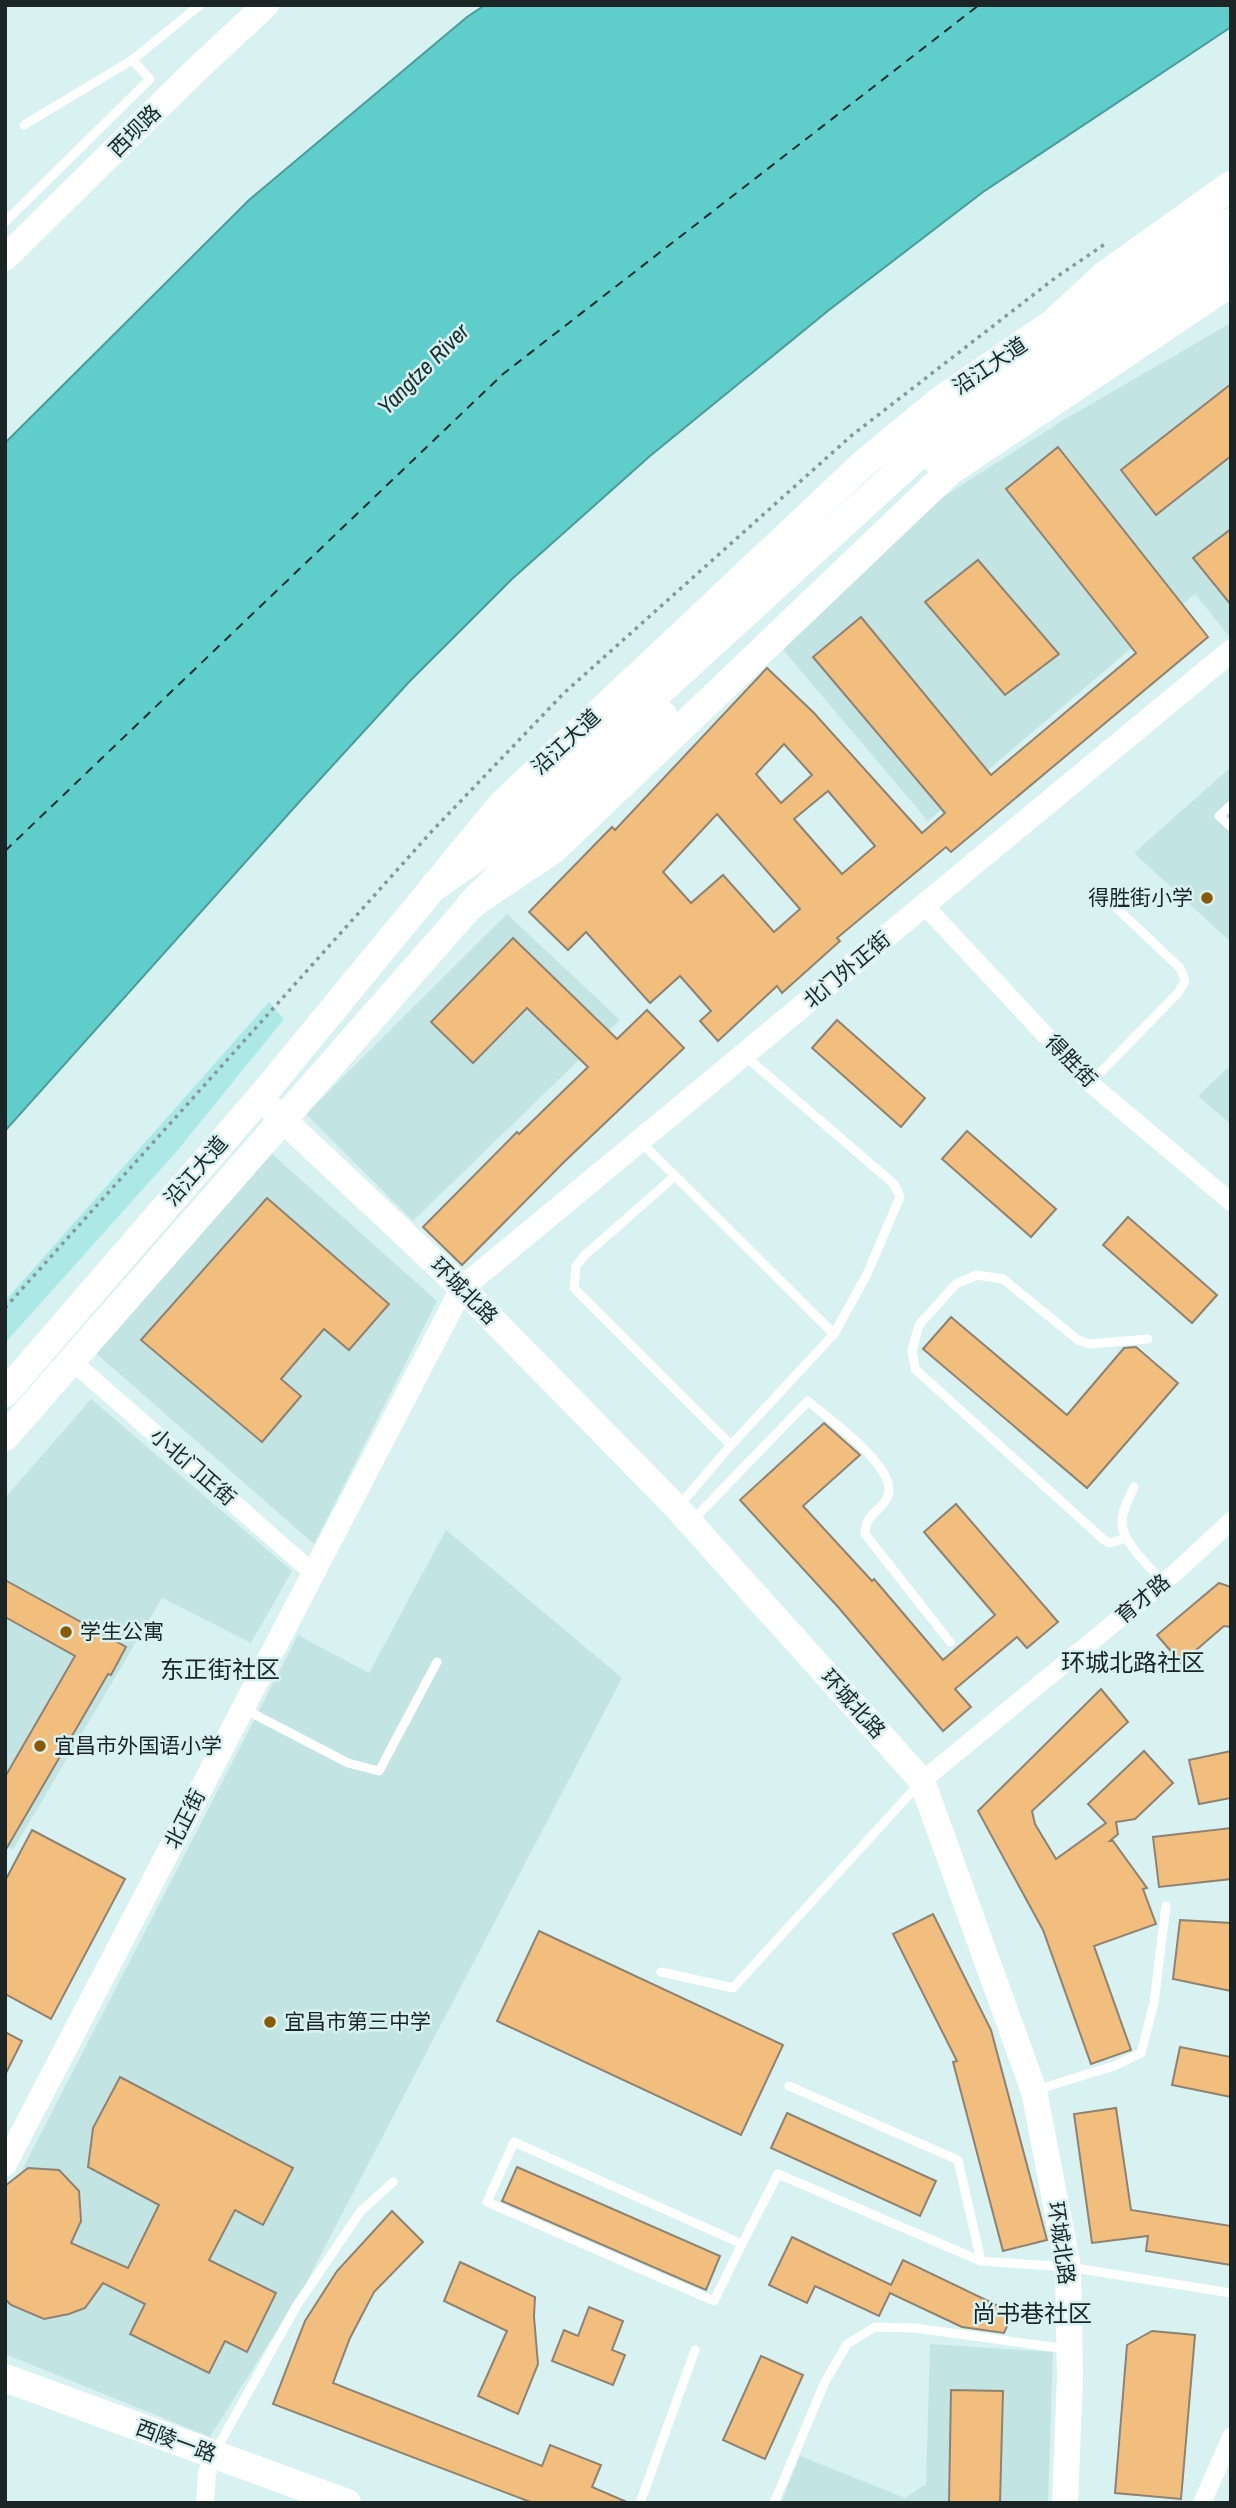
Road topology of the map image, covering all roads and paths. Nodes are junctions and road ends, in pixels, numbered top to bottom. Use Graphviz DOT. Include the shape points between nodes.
graph roads {
  1 [pos="200,5"];
  2 [pos="266,5"];
  3 [pos="132,60"];
  4 [pos="24,125"];
  5 [pos="1231,186"];
  6 [pos="1231,200"];
  7 [pos="5,222"];
  8 [pos="1231,223"];
  9 [pos="1231,249"];
  10 [pos="5,258"];
  11 [pos="1231,271"];
  12 [pos="1231,283"];
  13 [pos="990,405"];
  14 [pos="1231,652"];
  15 [pos="1231,805"];
  16 [pos="1231,827"];
  17 [pos="436,885"];
  18 [pos="1107,899"];
  19 [pos="471,905"];
  20 [pos="925,906"];
  21 [pos="744,1055"];
  22 [pos="1090,1083"];
  23 [pos="260,1098"];
  24 [pos="283,1119"];
  25 [pos="639,1141"];
  26 [pos="675,1176"];
  27 [pos="1231,1202"];
  28 [pos="461,1288"];
  29 [pos="834,1334"];
  30 [pos="1148,1339"];
  31 [pos="72,1361"];
  32 [pos="5,1393"];
  33 [pos="5,1437"];
  34 [pos="732,1445"];
  35 [pos="1134,1488"];
  36 [pos="684,1516"];
  37 [pos="1231,1521"];
  38 [pos="1126,1538"];
  39 [pos="313,1573"];
  40 [pos="1164,1582"];
  41 [pos="950,1642"];
  42 [pos="436,1662"];
  43 [pos="243,1708"];
  44 [pos="922,1781"];
  45 [pos="1166,1906"];
  46 [pos="661,1972"];
  47 [pos="789,2086"];
  48 [pos="1034,2091"];
  49 [pos="5,2165"];
  50 [pos="393,2182"];
  51 [pos="742,2244"];
  52 [pos="981,2261"];
  53 [pos="1068,2267"];
  54 [pos="1231,2293"];
  55 [pos="695,2350"];
  56 [pos="1069,2350"];
  57 [pos="5,2378"];
  58 [pos="5,2398"];
  59 [pos="1231,2437"];
  60 [pos="210,2464"];
  61 [pos="205,2503"];
  62 [pos="290,2503"];
  63 [pos="347,2503"];
  64 [pos="640,2503"];
  65 [pos="775,2503"];
  66 [pos="1065,2503"];
  67 [pos="1202,2503"];
  1 -- 3 [label="lane"];
  2 -- 10 [label="main road, 西坝路"];
  3 -- 4 [label="lane"];
  3 -- 7 [label="lane" via="150,79"];
  5 -- 13 [label="highway" via="1105,276 1049,326"];
  6 -- 17 [label="main road, 沿江大道" via="939,401 863,464 511,795"];
  8 -- 13 [label="highway"];
  9 -- 13 [label="highway"];
  11 -- 13 [label="highway" via="1055,389"];
  12 -- 19 [label="main road, 沿江大道" via="950,471 554,850"];
  13 -- 17 [label="highway" via="483,852"];
  13 -- 19 [label="highway" via="687,689"];
  14 -- 20 [label="street, 北门外正街"];
  15 -- 16 [label="lane" via="1219,816"];
  17 -- 23 [label="main road, 沿江大道"];
  18 -- 22 [label="lane" via="1180,968 1185,982"];
  19 -- 24 [label="main road, 沿江大道"];
  20 -- 21 [label="street, 北门外正街"];
  20 -- 22 [label="street, 得胜街"];
  21 -- 25 [label="street, 北门外正街"];
  21 -- 29 [label="lane" via="894,1184 900,1197 867,1274"];
  22 -- 27 [label="street, 得胜街"];
  23 -- 24 [label="main road, 环城北路"];
  23 -- 32 [label="main road, 沿江大道"];
  24 -- 28 [label="main road, 环城北路"];
  24 -- 31 [label="main road, 沿江大道"];
  25 -- 26 [label="lane"];
  25 -- 28 [label="street, 北门外正街"];
  26 -- 29 [label="lane"];
  26 -- 34 [label="lane" via="585,1255 576,1266 574,1288"];
  28 -- 36 [label="main road, 环城北路"];
  28 -- 39 [label="street, 北正街"];
  29 -- 34 [label="lane"];
  30 -- 38 [label="lane" via="1089,1344 1078,1340 1003,1279 977,1275 956,1284 913,1338 915,1368 1103,1539 1109,1543"];
  31 -- 33 [label="main road, 沿江大道"];
  31 -- 39 [label="street, 小北门正街"];
  34 -- 36 [label="lane"];
  35 -- 38 [label="lane" via="1123,1515"];
  36 -- 41 [label="lane" via="808,1401 879,1464 888,1479 888,1498 865,1523 865,1534"];
  36 -- 44 [label="main road, 环城北路"];
  37 -- 40 [label="street, 育才路"];
  38 -- 40 [label="lane"];
  39 -- 43 [label="street, 北正街"];
  40 -- 44 [label="street, 育才路"];
  42 -- 43 [label="lane" via="379,1770 348,1763"];
  43 -- 49 [label="street, 北正街"];
  44 -- 46 [label="lane" via="733,1988"];
  44 -- 48 [label="main road, 环城北路"];
  45 -- 48 [label="lane" via="1154,2003 1141,2053"];
  47 -- 52 [label="lane" via="958,2160"];
  48 -- 53 [label="main road, 环城北路"];
  50 -- 60 [label="lane" via="361,2211 297,2305"];
  51 -- 51 [label="lane" via="514,2142 487,2202 714,2301"];
  51 -- 52 [label="lane" via="778,2174"];
  52 -- 53 [label="lane"];
  53 -- 54 [label="lane"];
  53 -- 56 [label="main road, 环城北路"];
  55 -- 64 [label="lane"];
  56 -- 65 [label="lane" via="915,2328 875,2327 847,2344 825,2382"];
  56 -- 66 [label="main road, 环城北路"];
  57 -- 60 [label="main road, 西陵一路"];
  58 -- 60 [label="main road, 西陵一路"];
  59 -- 67 [label="street"];
  60 -- 61 [label="street"];
  60 -- 62 [label="main road, 西陵一路"];
  60 -- 63 [label="main road, 西陵一路"];
}
